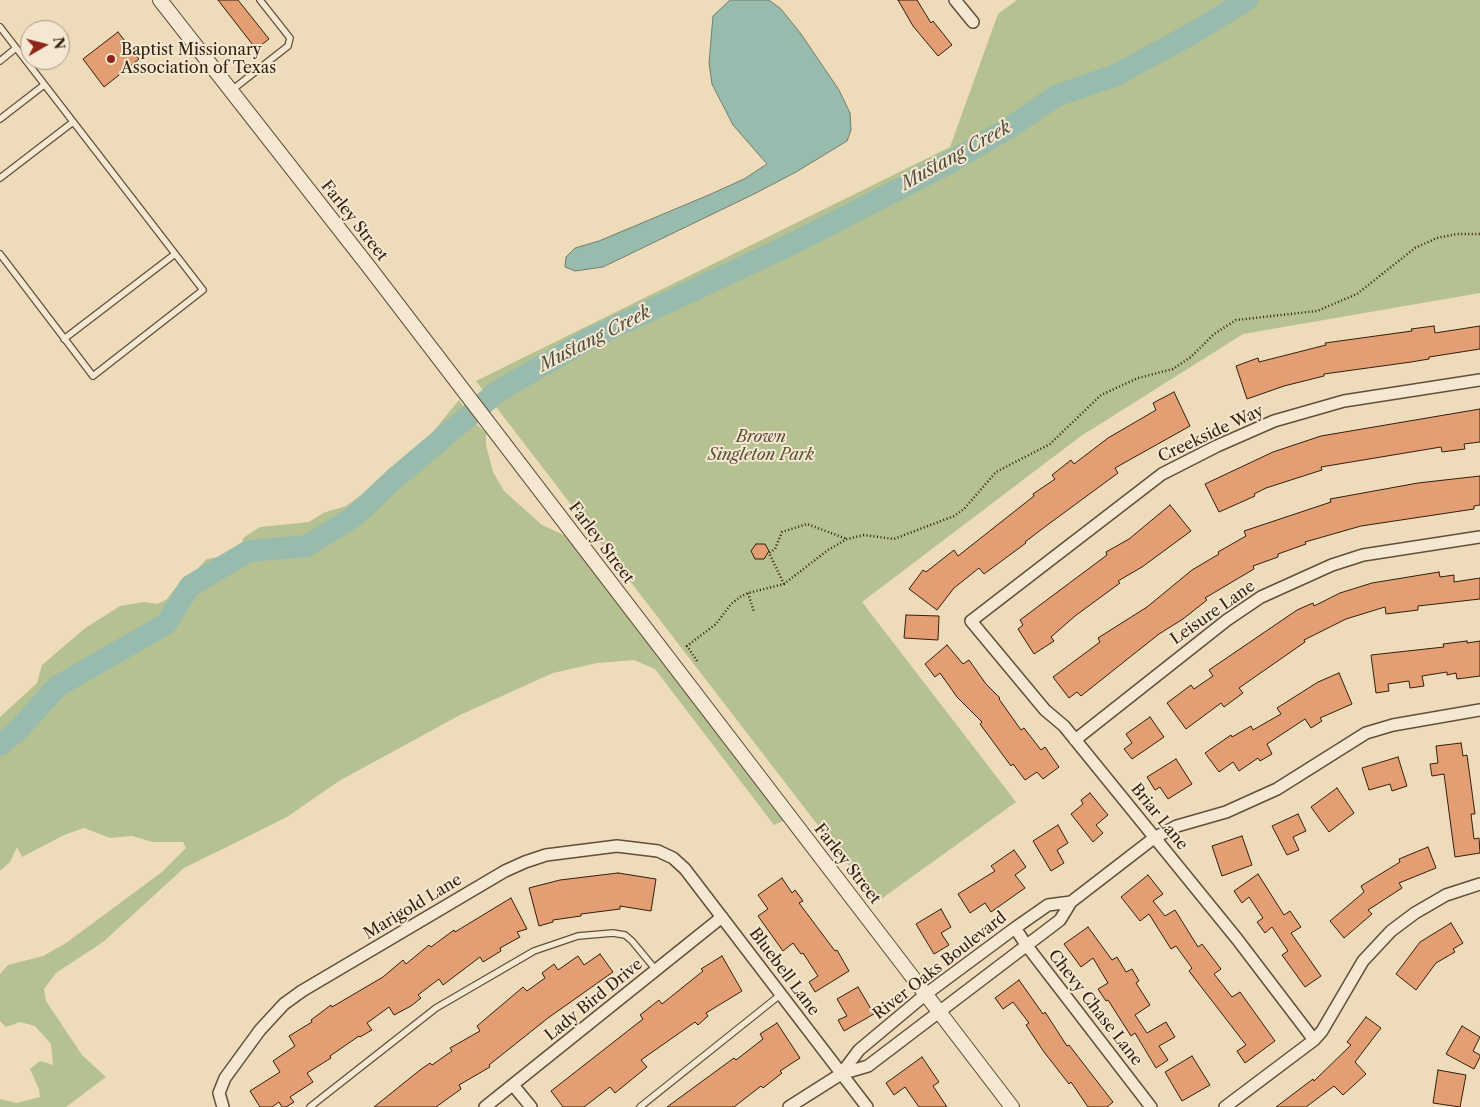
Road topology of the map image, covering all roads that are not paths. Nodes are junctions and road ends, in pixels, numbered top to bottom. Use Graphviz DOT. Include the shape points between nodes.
graph roads {
  1 [pos="160,0"];
  2 [pos="260,0"];
  3 [pos="955,0"];
  4 [pos="972,22"];
  5 [pos="0,27"];
  6 [pos="16,48"];
  7 [pos="0,61"];
  8 [pos="44,85"];
  9 [pos="231,91"];
  10 [pos="0,119"];
  11 [pos="73,122"];
  12 [pos="0,178"];
  13 [pos="0,254"];
  14 [pos="175,254"];
  15 [pos="64,339"];
  16 [pos="1480,380"];
  17 [pos="1480,537"];
  18 [pos="971,621"];
  19 [pos="1480,710"];
  20 [pos="1075,740"];
  21 [pos="1154,838"];
  22 [pos="674,858"];
  23 [pos="1480,884"];
  24 [pos="1071,902"];
  25 [pos="722,918"];
  26 [pos="1015,928"];
  27 [pos="1026,946"];
  28 [pos="656,970"];
  29 [pos="926,994"];
  30 [pos="780,995"];
  31 [pos="938,1010"];
  32 [pos="1314,1040"];
  33 [pos="841,1074"];
  34 [pos="513,1085"];
  35 [pos="222,1107"];
  36 [pos="310,1107"];
  37 [pos="485,1107"];
  38 [pos="531,1107"];
  39 [pos="640,1107"];
  40 [pos="789,1107"];
  41 [pos="867,1107"];
  42 [pos="1012,1107"];
  43 [pos="1151,1107"];
  44 [pos="1224,1107"];
  1 -- 9 [label="street, Farley Street"];
  2 -- 9 [label="lane" via="290,38 288,46"];
  3 -- 4 [label="street"];
  5 -- 6 [label="lane"];
  6 -- 7 [label="lane"];
  6 -- 8 [label="lane"];
  8 -- 10 [label="lane"];
  8 -- 11 [label="lane"];
  9 -- 29 [label="street, Farley Street"];
  11 -- 12 [label="lane"];
  11 -- 14 [label="lane"];
  13 -- 15 [label="lane"];
  14 -- 15 [label="lane"];
  14 -- 15 [label="lane" via="203,290 93,376"];
  16 -- 18 [label="street, Creekside Way" via="1344,401 1274,422 1217,446 1162,474"];
  17 -- 20 [label="street, Leisure Lane" via="1363,555 1332,564 1261,597 1226,620"];
  18 -- 20 [label="street, Briar Lane" via="1024,687"];
  19 -- 21 [label="street, River Oaks Boulevard" via="1393,725 1366,733 1277,789 1226,812 1177,826"];
  20 -- 21 [label="street, Briar Lane"];
  21 -- 24 [label="street, River Oaks Boulevard"];
  21 -- 32 [label="street, Briar Lane"];
  22 -- 25 [label="street, Bluebell Lane"];
  22 -- 35 [label="street, Marigold Lane" via="658,851 617,846 546,856 505,871 284,1004 260,1030 226,1078 219,1093"];
  23 -- 32 [label="street" via="1446,895 1391,931 1363,962"];
  24 -- 26 [label="street, River Oaks Boulevard" via="1048,905"];
  24 -- 27 [label="street, River Oaks Boulevard" via="1060,920"];
  25 -- 28 [label="street, Lady Bird Drive"];
  25 -- 30 [label="street, Bluebell Lane"];
  26 -- 27 [label="street, Chevy Chase Lane"];
  26 -- 29 [label="street, River Oaks Boulevard"];
  27 -- 31 [label="street, River Oaks Boulevard"];
  27 -- 43 [label="street, Chevy Chase Lane"];
  28 -- 34 [label="street, Lady Bird Drive"];
  28 -- 36 [label="lane" via="632,941 613,933 578,936 534,950 436,1008"];
  29 -- 31 [label="street, Farley Street"];
  29 -- 33 [label="street, River Oaks Boulevard" via="859,1050"];
  30 -- 33 [label="street, Bluebell Lane"];
  30 -- 39 [label="lane"];
  31 -- 33 [label="street, River Oaks Boulevard" via="868,1066"];
  31 -- 42 [label="street, Farley Street"];
  32 -- 44 [label="street"];
  33 -- 40 [label="street, River Oaks Boulevard"];
  33 -- 41 [label="street, Bluebell Lane"];
  34 -- 37 [label="street, Lady Bird Drive"];
  34 -- 38 [label="street"];
}
